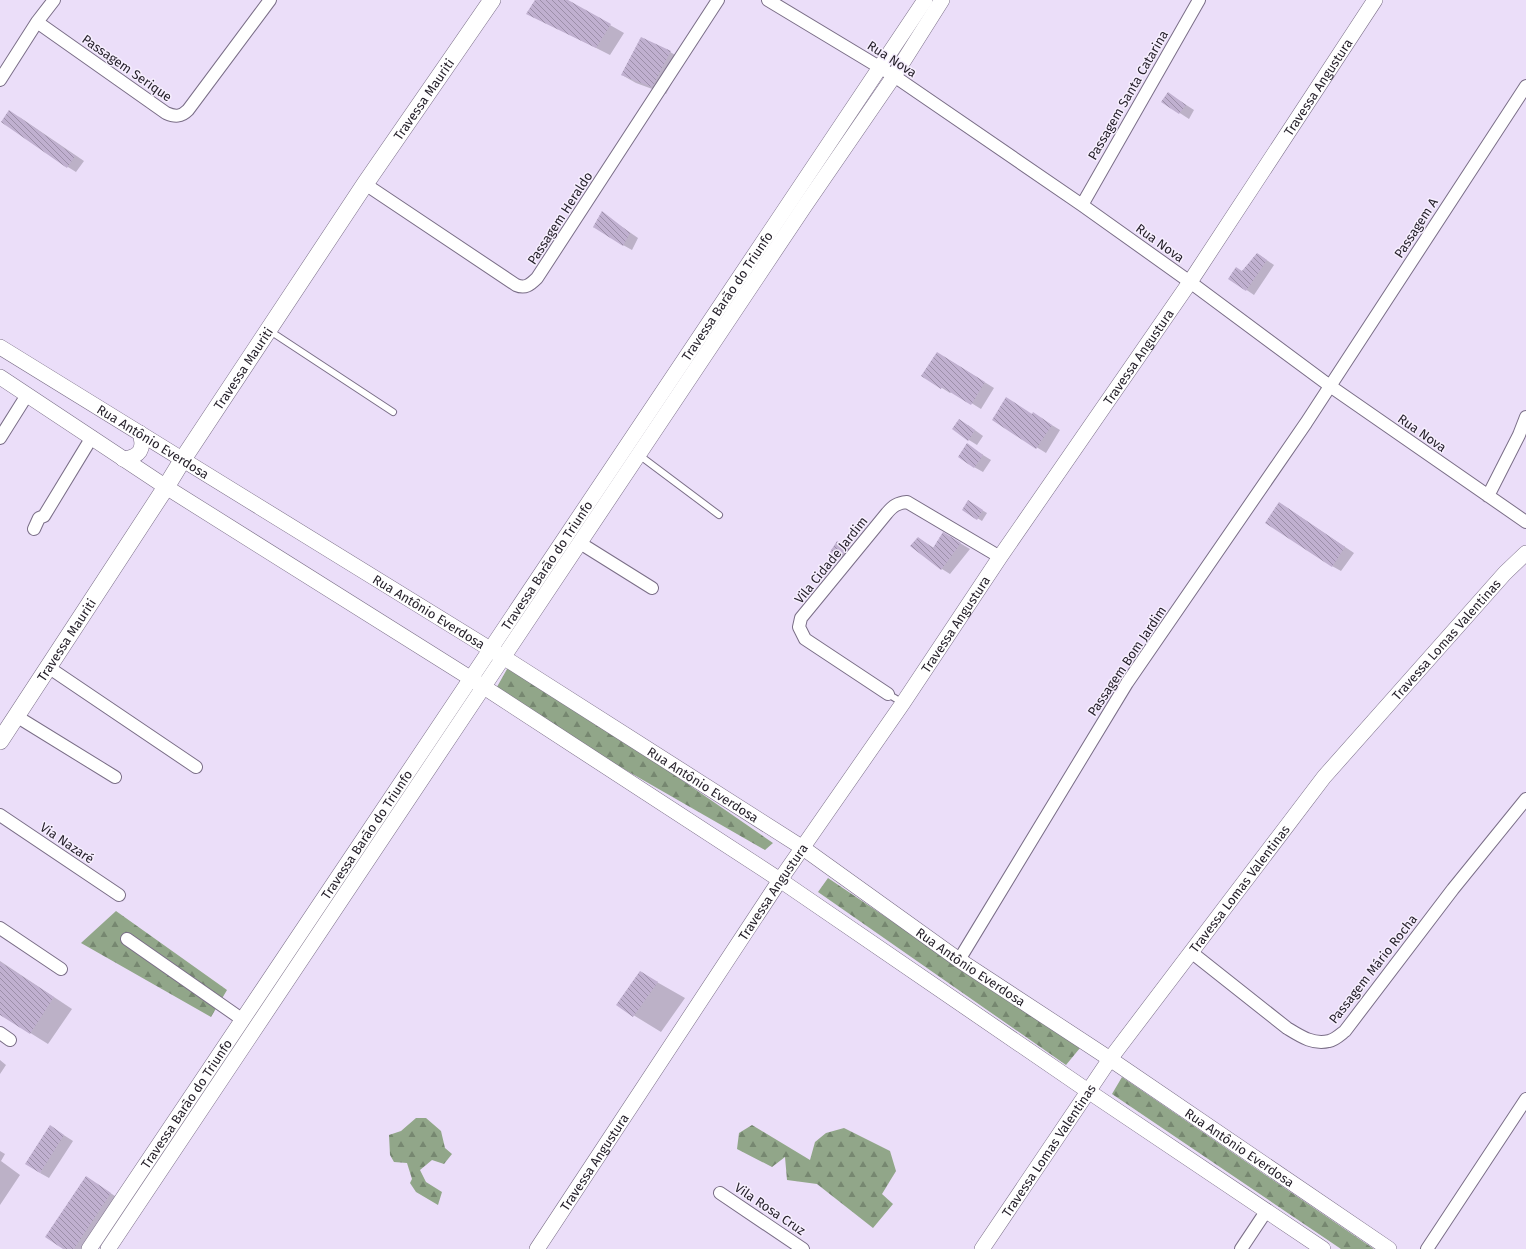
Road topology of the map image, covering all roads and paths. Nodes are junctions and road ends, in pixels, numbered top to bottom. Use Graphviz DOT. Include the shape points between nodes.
graph roads {
  1 [pos="54,0"];
  2 [pos="270,0"];
  3 [pos="492,0"];
  4 [pos="718,0"];
  5 [pos="768,0"];
  6 [pos="925,0"];
  7 [pos="942,0"];
  8 [pos="1199,0"];
  9 [pos="1375,0"];
  10 [pos="37,22"];
  11 [pos="880,67"];
  12 [pos="894,76"];
  13 [pos="0,80"];
  14 [pos="1526,86"];
  15 [pos="365,184"];
  16 [pos="792,198"];
  17 [pos="1082,205"];
  18 [pos="804,207"];
  19 [pos="1190,282"];
  20 [pos="268,330"];
  21 [pos="0,346"];
  22 [pos="673,376"];
  23 [pos="0,377"];
  24 [pos="685,386"];
  25 [pos="1330,386"];
  26 [pos="27,395"];
  27 [pos="393,412"];
  28 [pos="1526,417"];
  29 [pos="140,433"];
  30 [pos="92,437"];
  31 [pos="0,438"];
  32 [pos="639,455"];
  33 [pos="123,459"];
  34 [pos="183,459"];
  35 [pos="166,487"];
  36 [pos="1488,496"];
  37 [pos="719,515"];
  38 [pos="1526,522"];
  39 [pos="34,530"];
  40 [pos="580,543"];
  41 [pos="1526,553"];
  42 [pos="1000,557"];
  43 [pos="652,588"];
  44 [pos="490,649"];
  45 [pos="504,657"];
  46 [pos="48,667"];
  47 [pos="470,678"];
  48 [pos="484,688"];
  49 [pos="888,694"];
  50 [pos="903,703"];
  51 [pos="16,716"];
  52 [pos="0,741"];
  53 [pos="196,767"];
  54 [pos="115,777"];
  55 [pos="1526,799"];
  56 [pos="0,815"];
  57 [pos="802,848"];
  58 [pos="340,875"];
  59 [pos="780,880"];
  60 [pos="352,884"];
  61 [pos="119,895"];
  62 [pos="0,928"];
  63 [pos="127,939"];
  64 [pos="1191,952"];
  65 [pos="959,960"];
  66 [pos="61,969"];
  67 [pos="259,997"];
  68 [pos="271,1006"];
  69 [pos="243,1020"];
  70 [pos="1110,1059"];
  71 [pos="1088,1091"];
  72 [pos="1526,1099"];
  73 [pos="1522,1113"];
  74 [pos="720,1193"];
  75 [pos="1267,1210"];
  76 [pos="89,1249"];
  77 [pos="108,1249"];
  78 [pos="537,1249"];
  79 [pos="803,1249"];
  80 [pos="982,1249"];
  81 [pos="1241,1249"];
  82 [pos="1323,1249"];
  83 [pos="1388,1249"];
  84 [pos="1427,1249"];
  1 -- 10 [label="street"];
  2 -- 10 [label="street, Passagem Serique" via="188,110 179,116 166,113"];
  3 -- 15 [label="main road, Travessa Mauriti"];
  4 -- 15 [label="street, Passagem Heraldo" via="538,278 526,287 516,285"];
  5 -- 11 [label="street, Rua Nova"];
  6 -- 11 [label="street, Travessa Barão do Triunfo"];
  7 -- 12 [label="street, Travessa Barão do Triunfo"];
  8 -- 17 [label="street, Passagem Santa Catarina"];
  9 -- 19 [label="street, Travessa Angustura"];
  10 -- 13 [label="street"];
  11 -- 12 [label="street, Rua Nova"];
  11 -- 16 [label="street, Travessa Barão do Triunfo"];
  12 -- 17 [label="street, Rua Nova"];
  12 -- 18 [label="street, Travessa Barão do Triunfo"];
  14 -- 25 [label="street, Passagem A"];
  15 -- 20 [label="main road, Travessa Mauriti"];
  16 -- 18 [label="street"];
  16 -- 22 [label="street, Travessa Barão do Triunfo"];
  17 -- 19 [label="street, Rua Nova"];
  18 -- 24 [label="street, Travessa Barão do Triunfo"];
  19 -- 25 [label="street, Rua Nova"];
  19 -- 42 [label="street, Travessa Angustura"];
  20 -- 27 [label="lane"];
  20 -- 34 [label="main road, Travessa Mauriti"];
  21 -- 29 [label="street, Rua Antônio Everdosa"];
  22 -- 24 [label="street"];
  22 -- 44 [label="street, Travessa Barão do Triunfo"];
  23 -- 26 [label="street"];
  24 -- 32 [label="street, Travessa Barão do Triunfo"];
  25 -- 36 [label="street, Rua Nova"];
  25 -- 65 [label="street, Passagem Bom Jardim" via="1128,683"];
  26 -- 30 [label="street"];
  26 -- 31 [label="street"];
  28 -- 36 [label="street"];
  29 -- 33 [label="street" via="143,443 140,452 133,458"];
  29 -- 34 [label="street, Rua Antônio Everdosa"];
  30 -- 33 [label="street"];
  30 -- 39 [label="street" via="44,516 39,518"];
  32 -- 37 [label="lane"];
  32 -- 40 [label="street, Travessa Barão do Triunfo"];
  33 -- 35 [label="street"];
  34 -- 35 [label="main road, Travessa Mauriti"];
  34 -- 44 [label="street, Rua Antônio Everdosa"];
  35 -- 46 [label="main road, Travessa Mauriti"];
  35 -- 47 [label="street"];
  36 -- 38 [label="street, Rua Nova"];
  40 -- 43 [label="street"];
  40 -- 45 [label="street, Travessa Barão do Triunfo"];
  41 -- 64 [label="street, Travessa Lomas Valentinas" via="1505,573 1324,777"];
  42 -- 49 [label="street, Vila Cidade Jardim" via="907,502 900,503 893,506 801,618 799,627 806,639"];
  42 -- 50 [label="street, Travessa Angustura"];
  44 -- 45 [label="street, Rua Antônio Everdosa"];
  44 -- 47 [label="street, Travessa Barão do Triunfo"];
  45 -- 48 [label="street, Travessa Barão do Triunfo"];
  45 -- 57 [label="street, Rua Antônio Everdosa"];
  46 -- 51 [label="main road, Travessa Mauriti"];
  46 -- 53 [label="street"];
  47 -- 48 [label="street"];
  47 -- 58 [label="street, Travessa Barão do Triunfo"];
  48 -- 59 [label="street"];
  48 -- 60 [label="street, Travessa Barão do Triunfo"];
  49 -- 50 [label="lane, Vila Cidade Jardim"];
  50 -- 57 [label="street, Travessa Angustura"];
  51 -- 52 [label="main road, Travessa Mauriti"];
  51 -- 54 [label="street"];
  55 -- 64 [label="street, Passagem Mário Rocha" via="1453,889 1345,1031 1330,1041 1316,1042 1286,1028"];
  56 -- 61 [label="street, Via Nazaré"];
  57 -- 59 [label="street, Travessa Angustura"];
  57 -- 65 [label="street, Rua Antônio Everdosa"];
  58 -- 60 [label="street"];
  58 -- 67 [label="street, Travessa Barão do Triunfo"];
  59 -- 71 [label="street"];
  59 -- 78 [label="street, Travessa Angustura"];
  60 -- 68 [label="street, Travessa Barão do Triunfo"];
  62 -- 66 [label="street"];
  63 -- 69 [label="street"];
  64 -- 70 [label="street, Travessa Lomas Valentinas"];
  65 -- 70 [label="street, Rua Antônio Everdosa"];
  67 -- 68 [label="street"];
  67 -- 69 [label="street, Travessa Barão do Triunfo"];
  68 -- 77 [label="street, Travessa Barão do Triunfo"];
  69 -- 76 [label="street, Travessa Barão do Triunfo"];
  70 -- 71 [label="street, Travessa Lomas Valentinas"];
  70 -- 83 [label="street, Rua Antônio Everdosa"];
  71 -- 75 [label="street"];
  71 -- 80 [label="street, Travessa Lomas Valentinas"];
  72 -- 73 [label="street"];
  73 -- 84 [label="street"];
  74 -- 79 [label="street, Vila Rosa Cruz"];
  75 -- 81 [label="street"];
  75 -- 82 [label="street"];
}
